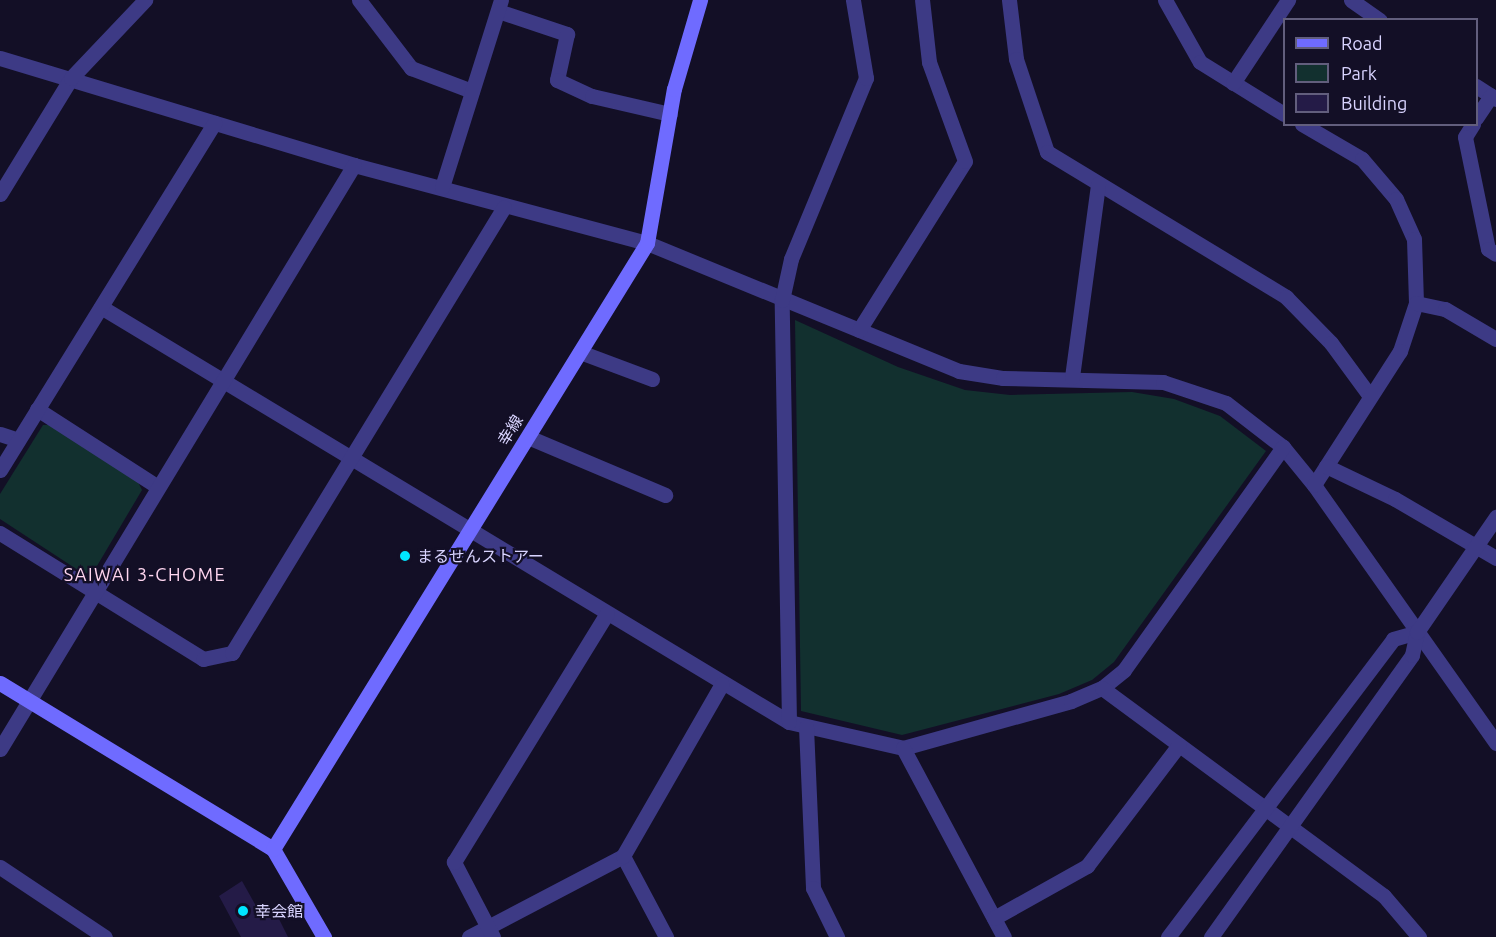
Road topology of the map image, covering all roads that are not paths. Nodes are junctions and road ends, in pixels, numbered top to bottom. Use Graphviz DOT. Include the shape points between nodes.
graph roads {
  1 [pos="145,0"];
  2 [pos="359,0"];
  3 [pos="700,0"];
  4 [pos="853,0"];
  5 [pos="922,0"];
  6 [pos="1009,0"];
  7 [pos="1165,0"];
  8 [pos="1288,0"];
  9 [pos="1351,0"];
  10 [pos="499,5"];
  11 [pos="1377,18"];
  12 [pos="0,58"];
  13 [pos="71,78"];
  14 [pos="1233,83"];
  15 [pos="1478,87"];
  16 [pos="472,91"];
  17 [pos="1494,97"];
  18 [pos="1283,113"];
  19 [pos="670,114"];
  20 [pos="1478,116"];
  21 [pos="214,123"];
  22 [pos="1305,126"];
  23 [pos="1472,126"];
  24 [pos="354,165"];
  25 [pos="1098,184"];
  26 [pos="442,187"];
  27 [pos="0,194"];
  28 [pos="504,207"];
  29 [pos="647,243"];
  30 [pos="1496,254"];
  31 [pos="782,300"];
  32 [pos="1416,303"];
  33 [pos="101,308"];
  34 [pos="859,330"];
  35 [pos="1496,339"];
  36 [pos="580,352"];
  37 [pos="1072,377"];
  38 [pos="652,379"];
  39 [pos="222,380"];
  40 [pos="1370,396"];
  41 [pos="37,409"];
  42 [pos="0,434"];
  43 [pos="528,437"];
  44 [pos="18,440"];
  45 [pos="1283,447"];
  46 [pos="352,458"];
  47 [pos="1326,466"];
  48 [pos="0,470"];
  49 [pos="1314,485"];
  50 [pos="158,487"];
  51 [pos="665,495"];
  52 [pos="1496,517"];
  53 [pos="471,529"];
  54 [pos="0,533"];
  55 [pos="1475,546"];
  56 [pos="1496,558"];
  57 [pos="95,593"];
  58 [pos="607,613"];
  59 [pos="1417,632"];
  60 [pos="0,683"];
  61 [pos="722,684"];
  62 [pos="1102,688"];
  63 [pos="31,702"];
  64 [pos="789,722"];
  65 [pos="806,727"];
  66 [pos="1496,743"];
  67 [pos="1179,745"];
  68 [pos="903,748"];
  69 [pos="0,749"];
  70 [pos="1265,809"];
  71 [pos="1290,826"];
  72 [pos="273,849"];
  73 [pos="623,856"];
  74 [pos="0,867"];
  75 [pos="994,918"];
  76 [pos="490,932"];
  77 [pos="105,937"];
  78 [pos="324,937"];
  79 [pos="469,937"];
  80 [pos="666,937"];
  81 [pos="837,937"];
  82 [pos="1004,937"];
  83 [pos="1168,937"];
  84 [pos="1211,937"];
  85 [pos="1419,937"];
  1 -- 13 [label="street"];
  2 -- 16 [label="street" via="411,68"];
  3 -- 19 [label="street, 幸線"];
  4 -- 31 [label="street" via="866,78 791,259"];
  5 -- 34 [label="street" via="929,62 965,161"];
  6 -- 25 [label="street" via="1016,58 1047,152"];
  7 -- 14 [label="street" via="1200,62"];
  8 -- 14 [label="street"];
  9 -- 11 [label="street"];
  10 -- 16 [label="street"];
  10 -- 19 [label="street" via="567,34 557,80 592,96"];
  12 -- 13 [label="street"];
  13 -- 21 [label="street"];
  13 -- 27 [label="street"];
  14 -- 18 [label="street"];
  15 -- 17 [label="street"];
  16 -- 26 [label="street"];
  17 -- 20 [label="street"];
  19 -- 29 [label="street, 幸線"];
  21 -- 24 [label="street"];
  21 -- 33 [label="street"];
  22 -- 32 [label="street" via="1362,159 1396,199 1414,239"];
  23 -- 30 [label="street" via="1465,137 1488,249"];
  24 -- 26 [label="street"];
  24 -- 39 [label="street"];
  25 -- 37 [label="street"];
  25 -- 40 [label="street" via="1147,209 1286,297 1331,343"];
  26 -- 28 [label="street"];
  28 -- 29 [label="street"];
  28 -- 46 [label="street"];
  29 -- 31 [label="street"];
  29 -- 36 [label="street, 幸線"];
  31 -- 34 [label="street"];
  31 -- 64 [label="street"];
  32 -- 35 [label="street" via="1445,309"];
  32 -- 40 [label="street" via="1400,351"];
  33 -- 39 [label="street"];
  33 -- 41 [label="street"];
  34 -- 37 [label="street" via="959,371 1003,378"];
  36 -- 38 [label="street"];
  36 -- 43 [label="street, 幸線"];
  37 -- 45 [label="street" via="1163,382 1226,403"];
  39 -- 46 [label="street"];
  39 -- 50 [label="street"];
  40 -- 47 [label="street"];
  41 -- 44 [label="street"];
  41 -- 50 [label="street"];
  42 -- 44 [label="street"];
  43 -- 51 [label="street"];
  43 -- 53 [label="street, 幸線"];
  44 -- 48 [label="street"];
  45 -- 49 [label="street"];
  45 -- 62 [label="street" via="1124,670"];
  46 -- 53 [label="street"];
  46 -- 57 [label="street" via="232,653 203,659"];
  47 -- 49 [label="street"];
  47 -- 55 [label="street"];
  49 -- 59 [label="street"];
  50 -- 57 [label="street"];
  52 -- 55 [label="street"];
  53 -- 58 [label="street"];
  53 -- 72 [label="street, 幸線"];
  54 -- 57 [label="street"];
  55 -- 56 [label="street"];
  55 -- 59 [label="street"];
  57 -- 63 [label="street"];
  58 -- 61 [label="street"];
  58 -- 76 [label="street" via="454,862"];
  59 -- 66 [label="street"];
  59 -- 70 [label="street" via="1393,639"];
  59 -- 71 [label="street" via="1412,655"];
  60 -- 63 [label="street"];
  61 -- 64 [label="street"];
  61 -- 73 [label="street"];
  62 -- 67 [label="street"];
  62 -- 68 [label="street" via="1071,701"];
  63 -- 69 [label="street"];
  63 -- 72 [label="street"];
  64 -- 65 [label="street"];
  65 -- 68 [label="street"];
  65 -- 81 [label="street" via="813,888"];
  67 -- 70 [label="street"];
  67 -- 75 [label="street" via="1087,866"];
  68 -- 75 [label="street"];
  70 -- 71 [label="street"];
  70 -- 83 [label="street"];
  71 -- 84 [label="street"];
  71 -- 85 [label="street" via="1384,896"];
  72 -- 78 [label="street"];
  73 -- 76 [label="street"];
  73 -- 80 [label="street"];
  74 -- 77 [label="street"];
  75 -- 82 [label="street"];
  76 -- 79 [label="street"];
}
